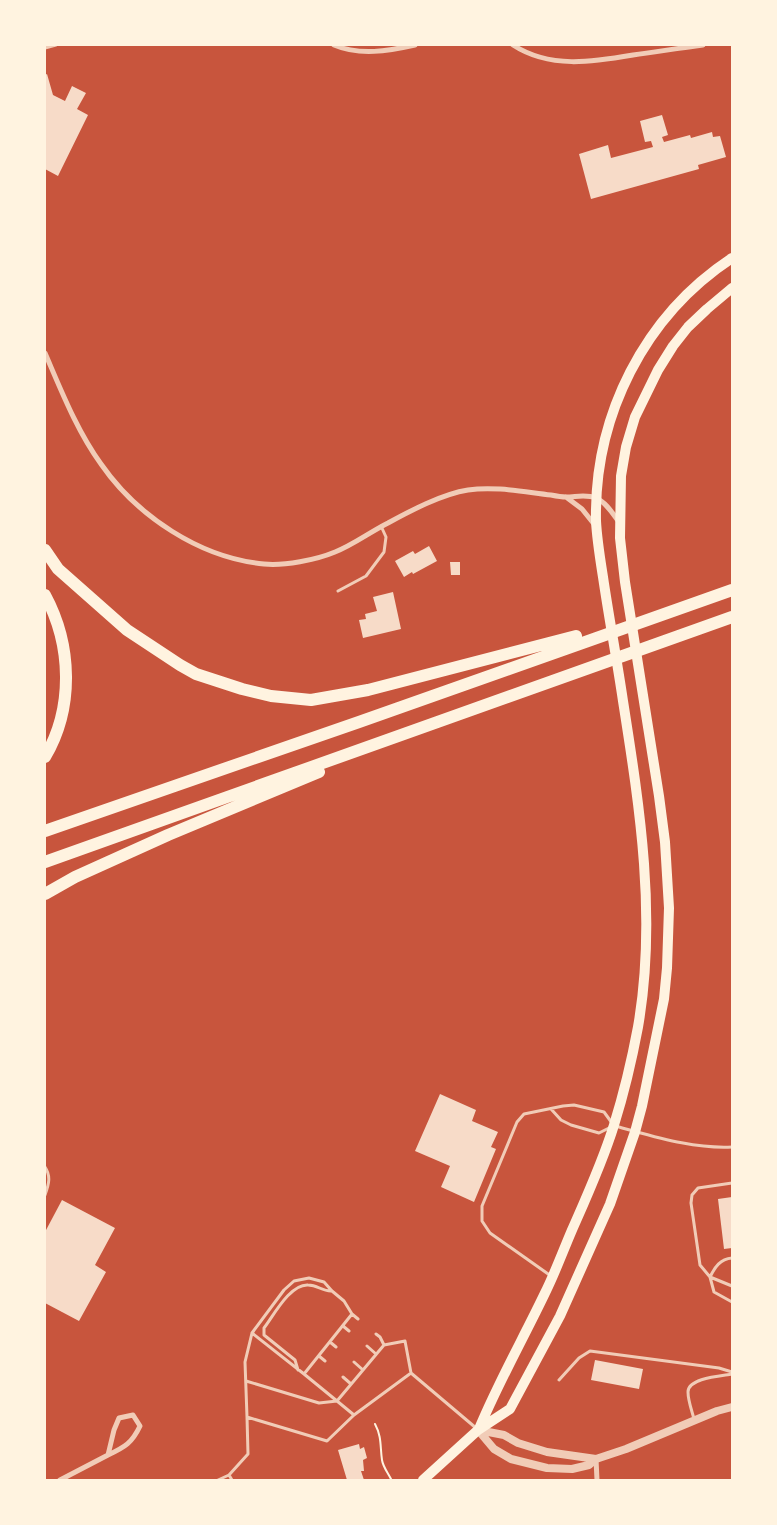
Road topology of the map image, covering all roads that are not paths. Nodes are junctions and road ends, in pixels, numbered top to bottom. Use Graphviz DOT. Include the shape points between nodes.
graph roads {
  1 [pos="56,45"];
  2 [pos="334,45"];
  3 [pos="415,45"];
  4 [pos="512,45"];
  5 [pos="703,45"];
  6 [pos="45,48"];
  7 [pos="732,258"];
  8 [pos="732,288"];
  9 [pos="45,353"];
  10 [pos="566,497"];
  11 [pos="597,498"];
  12 [pos="620,523"];
  13 [pos="382,526"];
  14 [pos="597,529"];
  15 [pos="45,550"];
  16 [pos="732,590"];
  17 [pos="338,591"];
  18 [pos="45,595"];
  19 [pos="653,616"];
  20 [pos="732,617"];
  21 [pos="443,720"];
  22 [pos="45,757"];
  23 [pos="45,831"];
  24 [pos="45,862"];
  25 [pos="45,894"];
  26 [pos="552,1109"];
  27 [pos="614,1126"];
  28 [pos="635,1132"];
  29 [pos="732,1147"];
  30 [pos="45,1167"];
  31 [pos="732,1183"];
  32 [pos="45,1195"];
  33 [pos="732,1258"];
  34 [pos="552,1277"];
  35 [pos="710,1277"];
  36 [pos="732,1286"];
  37 [pos="332,1291"];
  38 [pos="732,1302"];
  39 [pos="352,1314"];
  40 [pos="358,1319"];
  41 [pos="343,1326"];
  42 [pos="349,1331"];
  43 [pos="252,1333"];
  44 [pos="376,1334"];
  45 [pos="330,1342"];
  46 [pos="367,1346"];
  47 [pos="384,1346"];
  48 [pos="336,1347"];
  49 [pos="376,1354"];
  50 [pos="319,1356"];
  51 [pos="325,1361"];
  52 [pos="354,1362"];
  53 [pos="298,1370"];
  54 [pos="363,1370"];
  55 [pos="412,1373"];
  56 [pos="732,1373"];
  57 [pos="304,1374"];
  58 [pos="343,1377"];
  59 [pos="246,1380"];
  60 [pos="559,1380"];
  61 [pos="351,1384"];
  62 [pos="337,1401"];
  63 [pos="732,1408"];
  64 [pos="354,1415"];
  65 [pos="247,1416"];
  66 [pos="694,1420"];
  67 [pos="478,1430"];
  68 [pos="108,1455"];
  69 [pos="596,1459"];
  70 [pos="229,1475"];
  71 [pos="60,1480"];
  72 [pos="218,1480"];
  73 [pos="232,1480"];
  74 [pos="423,1480"];
  75 [pos="596,1480"];
  1 -- 6 [label="lane"];
  2 -- 3 [label="street" via="350,50 381,52"];
  4 -- 5 [label="street" via="542,58 572,62"];
  7 -- 11 [label="main road" via="708,275 672,310 638,358 607,429 601,452"];
  8 -- 12 [label="main road" via="688,327 673,346 646,394 626,447 621,476"];
  9 -- 13 [label="street" via="75,418 110,476 143,510 195,545 256,563 285,563 335,552"];
  10 -- 11 [label="street"];
  10 -- 13 [label="street" via="493,489 467,490 416,508"];
  10 -- 14 [label="street" via="582,509"];
  11 -- 12 [label="street"];
  11 -- 14 [label="main road"];
  12 -- 28 [label="main road" via="625,582 665,842 670,908 664,999"];
  13 -- 17 [label="lane" via="386,537 384,552 366,576"];
  14 -- 27 [label="main road" via="642,838 647,919 638,1026"];
  15 -- 19 [label="highway" via="58,569 126,630 180,665 242,690 292,699 311,700 368,690"];
  16 -- 19 [label="highway"];
  18 -- 22 [label="highway" via="62,638 66,666 61,722"];
  19 -- 23 [label="highway"];
  20 -- 21 [label="highway"];
  21 -- 24 [label="highway"];
  21 -- 25 [label="highway" via="168,836 75,877"];
  26 -- 27 [label="lane" via="574,1105 604,1112"];
  26 -- 27 [label="lane" via="561,1120 599,1133"];
  26 -- 34 [label="lane" via="524,1114 517,1122 482,1206 482,1221 490,1233"];
  27 -- 28 [label="lane"];
  27 -- 34 [label="main road"];
  28 -- 29 [label="lane" via="699,1146"];
  28 -- 67 [label="main road" via="610,1204 560,1316 510,1409"];
  30 -- 32 [label="lane" via="49,1173 49,1184"];
  31 -- 35 [label="lane" via="698,1188 692,1194 700,1265"];
  33 -- 35 [label="lane" via="715,1266"];
  34 -- 67 [label="main road"];
  35 -- 36 [label="lane"];
  35 -- 38 [label="lane" via="714,1292"];
  37 -- 39 [label="lane"];
  37 -- 43 [label="lane" via="324,1282 309,1278 294,1281"];
  37 -- 53 [label="lane" via="324,1291 317,1286 296,1287 264,1328 264,1335 295,1360"];
  39 -- 40 [label="lane"];
  39 -- 41 [label="lane"];
  41 -- 42 [label="lane"];
  41 -- 45 [label="lane"];
  43 -- 53 [label="lane"];
  43 -- 59 [label="lane" via="245,1362"];
  44 -- 47 [label="lane"];
  45 -- 48 [label="lane"];
  45 -- 50 [label="lane"];
  46 -- 49 [label="lane"];
  47 -- 49 [label="lane"];
  47 -- 55 [label="lane" via="405,1341"];
  49 -- 54 [label="lane"];
  50 -- 51 [label="lane"];
  50 -- 57 [label="lane"];
  52 -- 54 [label="lane"];
  53 -- 57 [label="lane"];
  54 -- 61 [label="lane"];
  55 -- 64 [label="lane"];
  55 -- 67 [label="lane"];
  56 -- 60 [label="lane" via="719,1368 590,1350"];
  56 -- 66 [label="lane" via="692,1383 688,1393"];
  57 -- 62 [label="lane"];
  58 -- 61 [label="lane"];
  59 -- 62 [label="lane" via="319,1403"];
  59 -- 65 [label="lane"];
  61 -- 62 [label="lane"];
  62 -- 64 [label="lane"];
  63 -- 66 [label="street"];
  64 -- 65 [label="lane" via="327,1441"];
  65 -- 70 [label="lane" via="248,1454"];
  66 -- 69 [label="street"];
  67 -- 69 [label="street" via="504,1435 547,1452"];
  67 -- 69 [label="street" via="497,1452 530,1465 572,1469"];
  67 -- 74 [label="main road"];
  68 -- 68 [label="street" via="134,1438 140,1426 133,1415 119,1418"];
  68 -- 71 [label="street"];
  69 -- 75 [label="street"];
  70 -- 72 [label="lane"];
  70 -- 73 [label="lane"];
}
